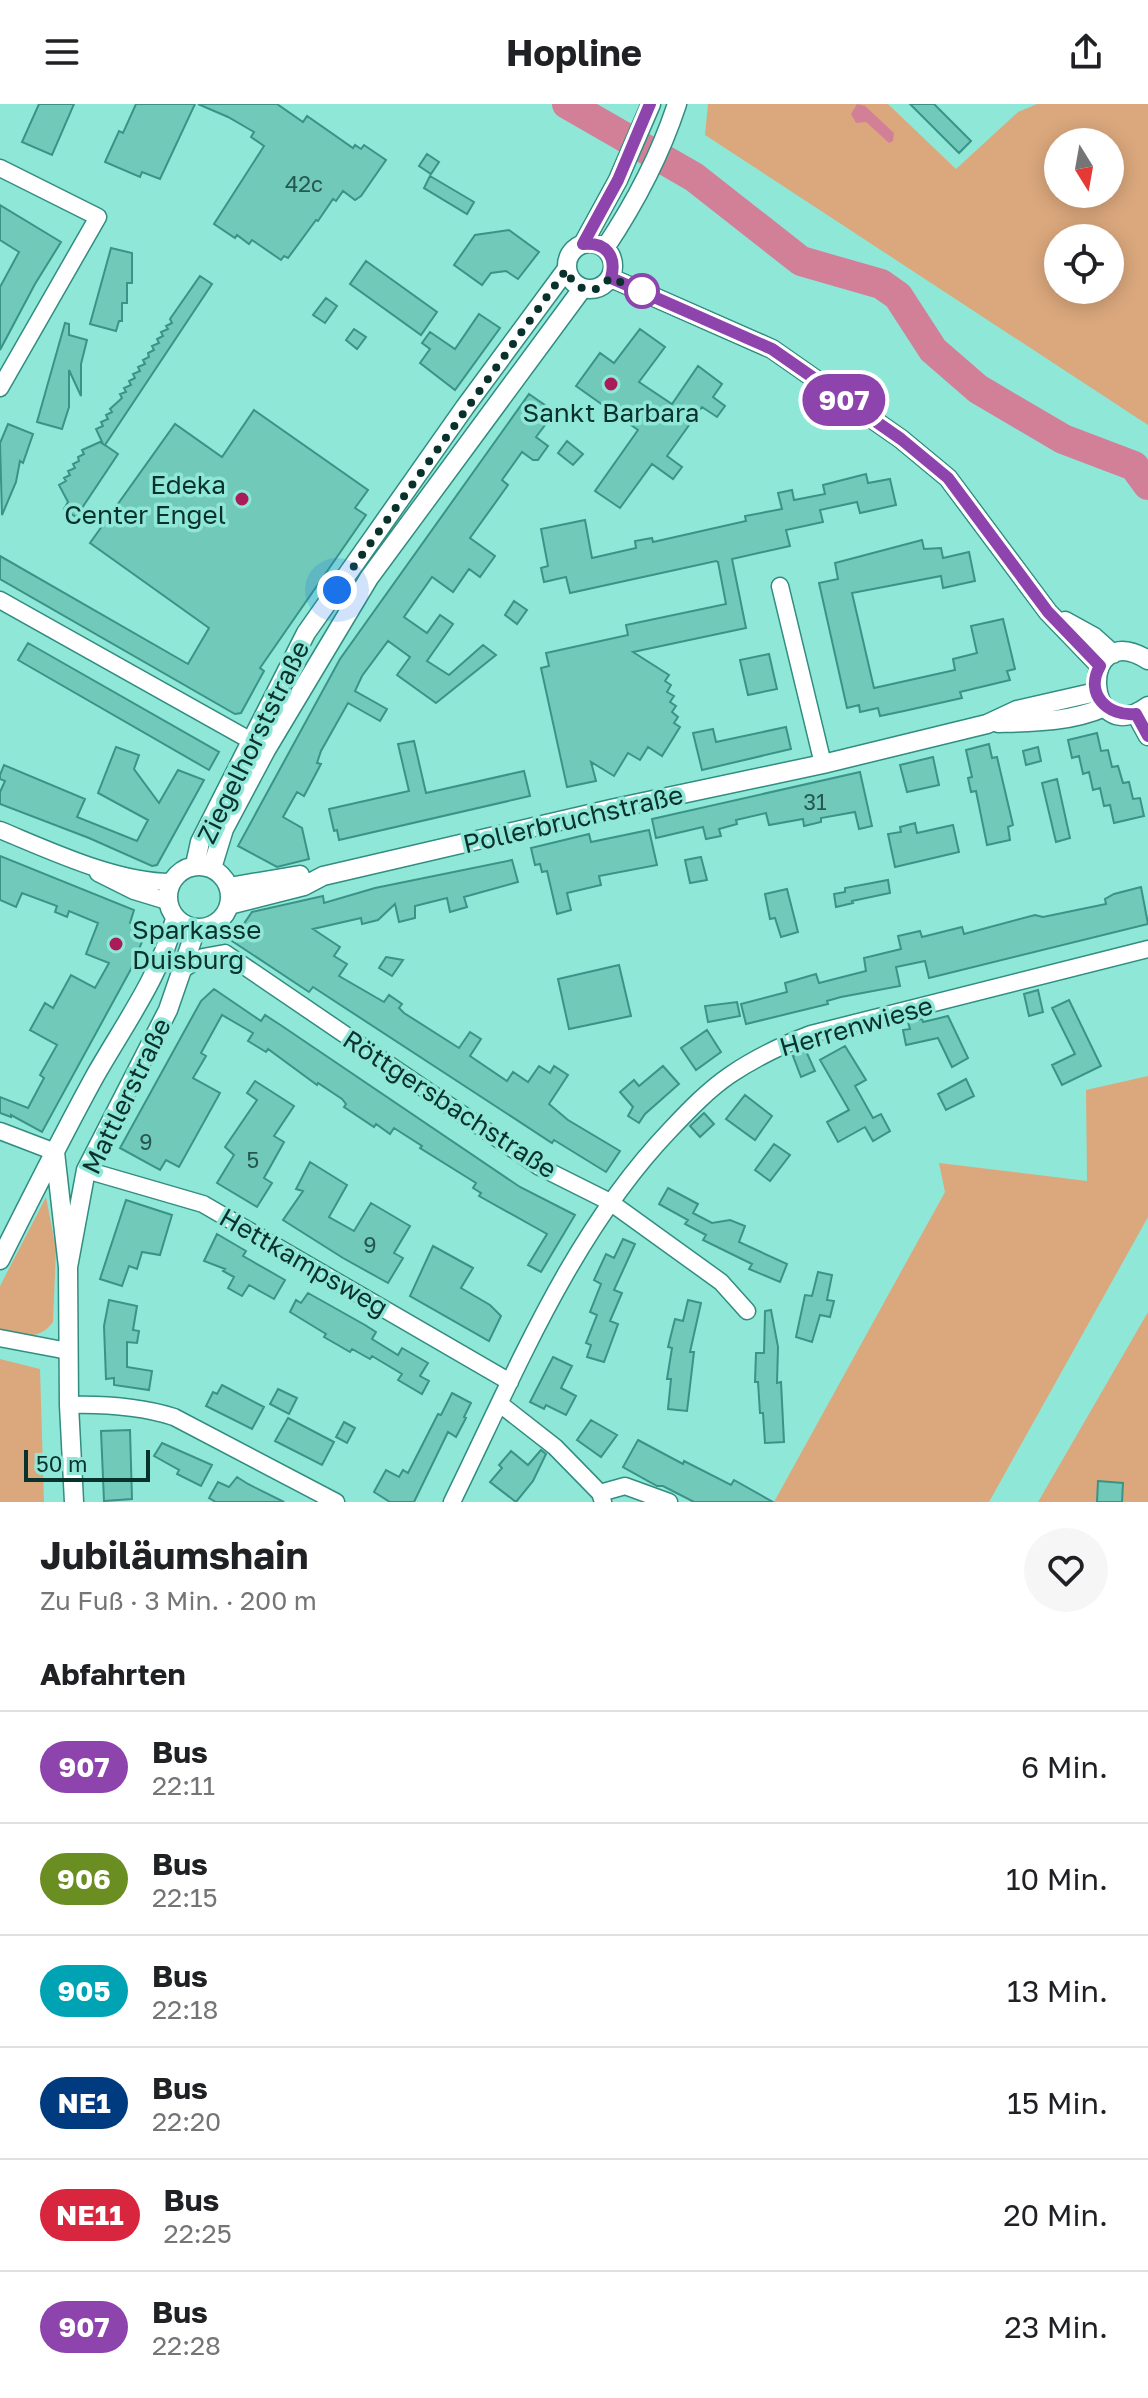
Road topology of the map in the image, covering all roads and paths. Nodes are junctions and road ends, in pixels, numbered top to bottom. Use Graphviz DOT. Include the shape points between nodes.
graph roads {
  1 [pos="651,104"];
  2 [pos="677,104"];
  3 [pos="0,168"];
  4 [pos="583,244"];
  5 [pos="605,248"];
  6 [pos="566,270"];
  7 [pos="611,278"];
  8 [pos="582,289"];
  9 [pos="7,361"];
  10 [pos="0,388"];
  11 [pos="780,586"];
  12 [pos="0,600"];
  13 [pos="1107,660"];
  14 [pos="1148,660"];
  15 [pos="1100,699"];
  16 [pos="1142,710"];
  17 [pos="1148,736"];
  18 [pos="259,745"];
  19 [pos="823,764"];
  20 [pos="0,830"];
  21 [pos="83,864"];
  22 [pos="204,867"];
  23 [pos="171,882"];
  24 [pos="229,896"];
  25 [pos="167,901"];
  26 [pos="175,919"];
  27 [pos="196,929"];
  28 [pos="1148,949"];
  29 [pos="183,969"];
  30 [pos="0,1131"];
  31 [pos="55,1152"];
  32 [pos="86,1170"];
  33 [pos="610,1202"];
  34 [pos="0,1260"];
  35 [pos="68,1267"];
  36 [pos="747,1311"];
  37 [pos="0,1338"];
  38 [pos="68,1351"];
  39 [pos="510,1382"];
  40 [pos="500,1404"];
  41 [pos="69,1405"];
  42 [pos="602,1498"];
  43 [pos="74,1502"];
  44 [pos="336,1502"];
  45 [pos="452,1502"];
  46 [pos="669,1502"];
  1 -- 4 [label="street, Ziegelhorststraße"];
  2 -- 5 [label="street" via="642,189"];
  3 -- 9 [label="street" via="98,217"];
  4 -- 5 [label="street"];
  4 -- 6 [label="street, Ziegelhorststraße" via="569,255"];
  5 -- 7 [label="street" via="612,256"];
  6 -- 8 [label="street"];
  6 -- 18 [label="street, Ziegelhorststraße" via="306,633"];
  7 -- 8 [label="street" via="596,289"];
  7 -- 13 [label="street" via="772,349 901,439 948,478 1048,612 1094,637"];
  8 -- 18 [label="street, Ziegelhorststraße" via="369,578"];
  9 -- 10 [label="street"];
  11 -- 19 [label="street"];
  12 -- 18 [label="street"];
  13 -- 14 [label="street" via="1125,652"];
  13 -- 15 [label="street" via="1094,685"];
  15 -- 16 [label="street" via="1115,713"];
  15 -- 19 [label="street, Pollerbruchstraße" via="1017,710 987,724"];
  16 -- 17 [label="street"];
  18 -- 22 [label="street, Ziegelhorststraße"];
  19 -- 24 [label="street, Pollerbruchstraße" via="323,876 304,886"];
  20 -- 21 [label="street"];
  21 -- 23 [label="street"];
  21 -- 25 [label="street" via="114,883"];
  22 -- 23 [label="street, Ziegelhorststraße" via="185,868"];
  22 -- 24 [label="street, Ziegelhorststraße" via="225,879"];
  23 -- 25 [label="street"];
  24 -- 27 [label="street" via="224,917"];
  25 -- 26 [label="street"];
  26 -- 27 [label="street"];
  26 -- 31 [label="street" via="149,984"];
  27 -- 29 [label="street, Mattlerstraße"];
  28 -- 33 [label="street, Herrenwiese" via="811,1034 773,1049 694,1105"];
  29 -- 32 [label="street, Mattlerstraße" via="168,1010"];
  29 -- 33 [label="street, Röttgersbachstraße" via="203,957 225,953 538,1166"];
  30 -- 31 [label="street"];
  31 -- 34 [label="street"];
  31 -- 35 [label="street, Mattlerstraße"];
  32 -- 35 [label="street, Mattlerstraße"];
  32 -- 39 [label="street, Hettkampsweg" via="203,1204"];
  33 -- 36 [label="street, Röttgersbachstraße" via="721,1282"];
  33 -- 39 [label="street, Herrenwiese"];
  35 -- 38 [label="street, Mattlerstraße"];
  37 -- 38 [label="street"];
  38 -- 41 [label="street, Mattlerstraße"];
  39 -- 40 [label="street, Herrenwiese"];
  40 -- 42 [label="street" via="555,1447"];
  40 -- 45 [label="street, Herrenwiese"];
  41 -- 43 [label="street, Mattlerstraße"];
  41 -- 44 [label="street" via="148,1409 174,1417"];
  42 -- 46 [label="street" via="625,1486"];
}
